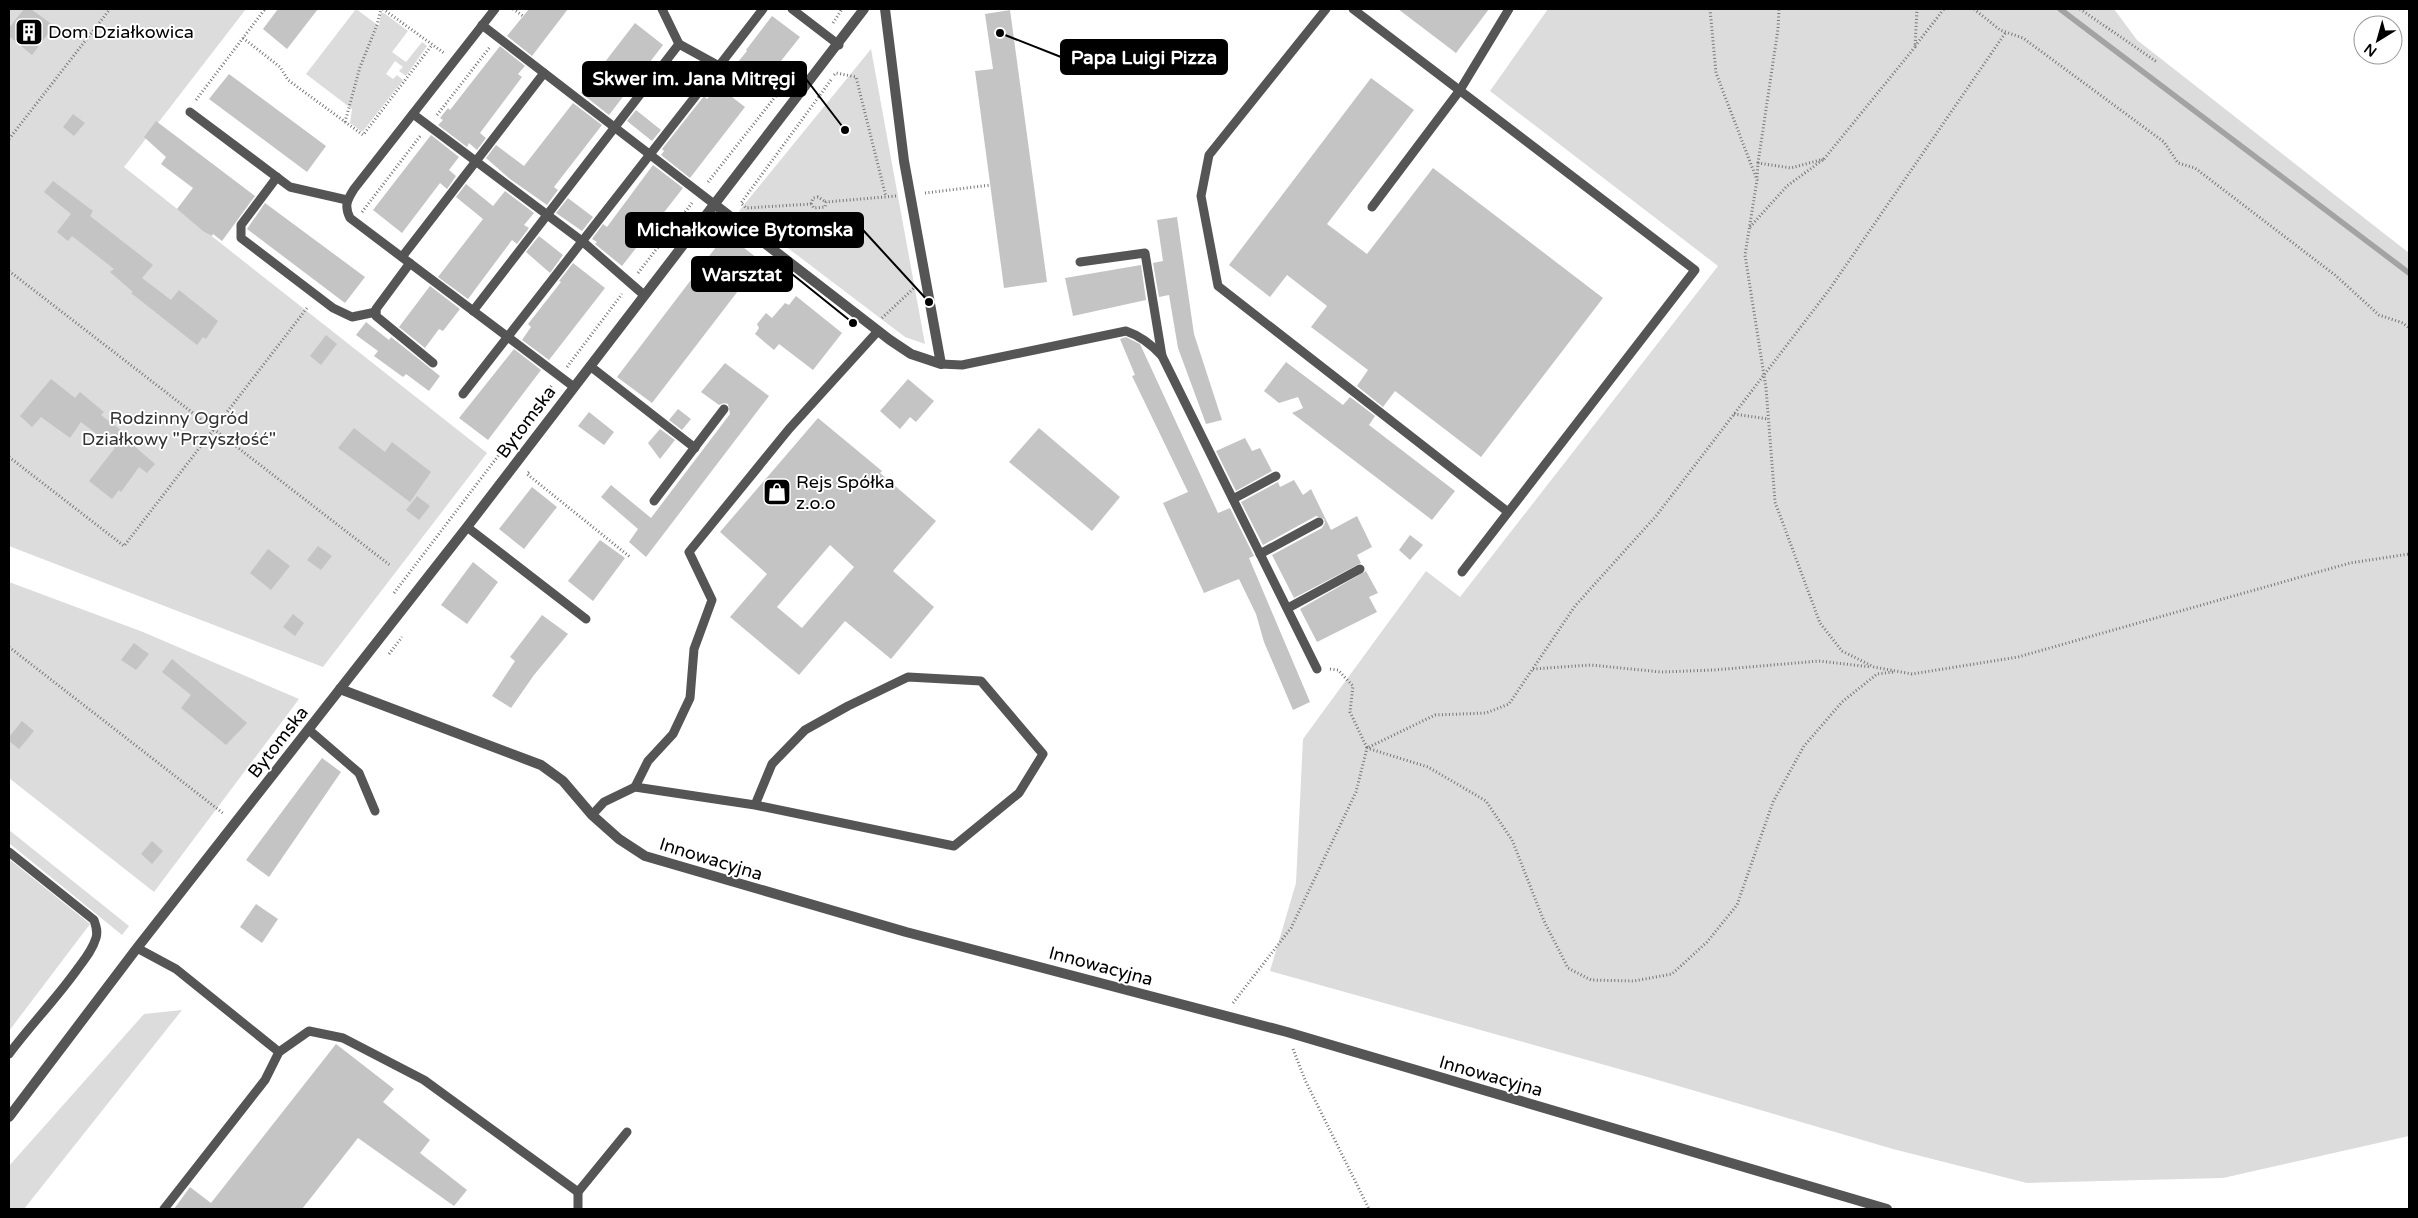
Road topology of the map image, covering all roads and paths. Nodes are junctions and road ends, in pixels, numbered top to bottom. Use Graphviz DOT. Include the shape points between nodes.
graph roads {
  1 [pos="110,9"];
  2 [pos="265,9"];
  3 [pos="382,9"];
  4 [pos="495,9"];
  5 [pos="513,9"];
  6 [pos="662,9"];
  7 [pos="763,9"];
  8 [pos="792,9"];
  9 [pos="864,9"];
  10 [pos="885,9"];
  11 [pos="1326,9"];
  12 [pos="1353,9"];
  13 [pos="1510,9"];
  14 [pos="1710,9"];
  15 [pos="1779,9"];
  16 [pos="1917,9"];
  17 [pos="1944,9"];
  18 [pos="1974,9"];
  19 [pos="2080,9"];
  20 [pos="522,16"];
  21 [pos="482,25"];
  22 [pos="2006,32"];
  23 [pos="243,38"];
  24 [pos="679,44"];
  25 [pos="839,44"];
  26 [pos="432,45"];
  27 [pos="1915,47"];
  28 [pos="454,61"];
  29 [pos="2157,62"];
  30 [pos="719,66"];
  31 [pos="797,69"];
  32 [pos="544,73"];
  33 [pos="1460,90"];
  34 [pos="194,103"];
  35 [pos="190,112"];
  36 [pos="413,114"];
  37 [pos="345,122"];
  38 [pos="616,128"];
  39 [pos="9,139"];
  40 [pos="650,154"];
  41 [pos="1824,160"];
  42 [pos="475,162"];
  43 [pos="1758,163"];
  44 [pos="277,177"];
  45 [pos="1757,180"];
  46 [pos="990,185"];
  47 [pos="700,193"];
  48 [pos="910,195"];
  49 [pos="886,197"];
  50 [pos="347,200"];
  51 [pos="826,202"];
  52 [pos="714,204"];
  53 [pos="811,204"];
  54 [pos="1372,207"];
  55 [pos="548,216"];
  56 [pos="1750,227"];
  57 [pos="582,241"];
  58 [pos="402,257"];
  59 [pos="1080,262"];
  60 [pos="410,263"];
  61 [pos="9,271"];
  62 [pos="925,278"];
  63 [pos="630,284"];
  64 [pos="644,295"];
  65 [pos="307,308"];
  66 [pos="473,311"];
  67 [pos="376,312"];
  68 [pos="875,328"];
  69 [pos="2409,328"];
  70 [pos="508,337"];
  71 [pos="1162,356"];
  72 [pos="433,363"];
  73 [pos="941,364"];
  74 [pos="590,366"];
  75 [pos="1764,374"];
  76 [pos="559,376"];
  77 [pos="574,387"];
  78 [pos="463,394"];
  79 [pos="724,409"];
  80 [pos="1733,414"];
  81 [pos="1768,419"];
  82 [pos="214,429"];
  83 [pos="695,448"];
  84 [pos="9,457"];
  85 [pos="533,466"];
  86 [pos="1276,476"];
  87 [pos="1233,499"];
  88 [pos="654,501"];
  89 [pos="1508,512"];
  90 [pos="1319,522"];
  91 [pos="467,527"];
  92 [pos="1260,554"];
  93 [pos="2409,554"];
  94 [pos="630,557"];
  95 [pos="391,566"];
  96 [pos="1360,570"];
  97 [pos="1462,572"];
  98 [pos="391,598"];
  99 [pos="1288,608"];
  100 [pos="586,619"];
  101 [pos="9,647"];
  102 [pos="1874,667"];
  103 [pos="1318,669"];
  104 [pos="1532,669"];
  105 [pos="1896,671"];
  106 [pos="340,689"];
  107 [pos="309,730"];
  108 [pos="1367,748"];
  109 [pos="635,787"];
  110 [pos="755,805"];
  111 [pos="375,811"];
  112 [pos="226,816"];
  113 [pos="592,816"];
  114 [pos="9,852"];
  115 [pos="137,948"];
  116 [pos="1223,1016"];
  117 [pos="1286,1032"];
  118 [pos="279,1052"];
  119 [pos="9,1054"];
  120 [pos="9,1117"];
  121 [pos="627,1132"];
  122 [pos="578,1192"];
  123 [pos="164,1209"];
  124 [pos="578,1209"];
  125 [pos="1369,1209"];
  126 [pos="1887,1209"];
  1 -- 39 [label="path"];
  2 -- 23 [label="path"];
  3 -- 26 [label="path"];
  3 -- 37 [label="path" via="360,67"];
  4 -- 21 [label="lane"];
  5 -- 20 [label="path"];
  6 -- 24 [label="lane"];
  7 -- 30 [label="lane"];
  8 -- 25 [label="lane"];
  9 -- 25 [label="street, Bytomska"];
  10 -- 48 [label="street"];
  11 -- 89 [label="lane" via="1209,154 1201,196 1218,286"];
  12 -- 33 [label="lane"];
  13 -- 33 [label="lane"];
  14 -- 45 [label="path" via="1716,73"];
  15 -- 43 [label="path"];
  16 -- 27 [label="path"];
  17 -- 27 [label="path"];
  18 -- 22 [label="path"];
  19 -- 29 [label="path"];
  21 -- 28 [label="lane"];
  21 -- 32 [label="lane"];
  22 -- 69 [label="path" via="2023,38 2164,142 2178,163 2203,174 2335,275 2379,315"];
  22 -- 75 [label="path" via="1829,290"];
  23 -- 34 [label="path"];
  23 -- 37 [label="path" via="280,67 288,80"];
  24 -- 30 [label="lane"];
  24 -- 38 [label="lane"];
  25 -- 52 [label="street, Bytomska"];
  26 -- 28 [label="path"];
  26 -- 37 [label="path" via="363,135"];
  27 -- 41 [label="path"];
  28 -- 36 [label="lane"];
  30 -- 40 [label="lane"];
  31 -- 47 [label="path"];
  32 -- 38 [label="lane"];
  32 -- 42 [label="lane"];
  33 -- 54 [label="lane"];
  33 -- 89 [label="lane" via="1694,270"];
  35 -- 44 [label="lane"];
  36 -- 42 [label="lane"];
  36 -- 50 [label="lane"];
  38 -- 40 [label="lane"];
  38 -- 55 [label="lane"];
  40 -- 47 [label="lane"];
  40 -- 57 [label="lane"];
  41 -- 43 [label="path" via="1791,168"];
  41 -- 56 [label="path" via="1787,186"];
  42 -- 55 [label="lane"];
  42 -- 58 [label="lane"];
  43 -- 45 [label="path"];
  44 -- 50 [label="lane" via="290,187"];
  44 -- 67 [label="lane" via="242,225 241,238 333,308 352,317"];
  45 -- 56 [label="path"];
  46 -- 48 [label="path"];
  47 -- 52 [label="lane"];
  47 -- 63 [label="path"];
  48 -- 49 [label="path"];
  48 -- 62 [label="street"];
  49 -- 51 [label="path"];
  49 -- 53 [label="path" via="856,77 836,73 741,203 746,208"];
  50 -- 58 [label="lane, Bytomska" via="346,210 350,218"];
  51 -- 53 [label="path" via="818,197 813,198"];
  51 -- 53 [label="path" via="820,209"];
  52 -- 64 [label="street, Bytomska"];
  52 -- 68 [label="street"];
  55 -- 57 [label="lane"];
  55 -- 66 [label="lane"];
  56 -- 75 [label="path" via="1745,255"];
  57 -- 63 [label="lane"];
  57 -- 70 [label="lane"];
  58 -- 60 [label="lane, Bytomska"];
  59 -- 71 [label="lane" via="1145,253"];
  60 -- 66 [label="lane, Bytomska"];
  60 -- 67 [label="lane"];
  61 -- 82 [label="path"];
  62 -- 68 [label="path"];
  62 -- 73 [label="street"];
  63 -- 64 [label="lane"];
  63 -- 76 [label="path"];
  64 -- 74 [label="street, Bytomska"];
  65 -- 82 [label="path"];
  66 -- 70 [label="lane, Bytomska"];
  67 -- 72 [label="lane" via="376,316"];
  68 -- 73 [label="street" via="911,354"];
  68 -- 109 [label="lane" via="689,552 712,600 694,649 690,698 673,734 648,760"];
  70 -- 76 [label="lane, Bytomska"];
  70 -- 78 [label="lane"];
  71 -- 73 [label="lane" via="1152,344 1126,331 962,365"];
  71 -- 87 [label="lane"];
  74 -- 77 [label="street, Bytomska"];
  74 -- 83 [label="lane"];
  75 -- 80 [label="path"];
  75 -- 81 [label="path"];
  76 -- 77 [label="lane, Bytomska"];
  76 -- 98 [label="path"];
  77 -- 91 [label="street, Bytomska"];
  79 -- 83 [label="lane"];
  80 -- 81 [label="path"];
  80 -- 104 [label="path" via="1656,516 1575,606"];
  81 -- 102 [label="path" via="1775,502 1820,622 1842,651"];
  82 -- 84 [label="path" via="124,546"];
  82 -- 95 [label="path"];
  83 -- 88 [label="lane"];
  85 -- 94 [label="path" via="527,474"];
  86 -- 87 [label="lane"];
  87 -- 92 [label="lane"];
  89 -- 97 [label="lane"];
  90 -- 92 [label="lane"];
  91 -- 100 [label="lane"];
  91 -- 106 [label="street, Bytomska"];
  92 -- 99 [label="lane"];
  93 -- 105 [label="path" via="2350,563 2018,658 1912,674"];
  96 -- 99 [label="lane"];
  99 -- 103 [label="lane"];
  101 -- 112 [label="path"];
  102 -- 104 [label="path" via="1819,661 1670,672 1591,665"];
  102 -- 105 [label="path"];
  103 -- 108 [label="path" via="1338,670 1353,686 1350,712"];
  104 -- 108 [label="path" via="1509,704 1486,713 1435,716"];
  105 -- 108 [label="path" via="1877,674 1842,702 1804,746 1772,802 1737,905 1707,942 1672,974 1634,981 1591,980 1568,968 1544,922 1512,840 1486,801 1428,767"];
  106 -- 107 [label="street, Bytomska"];
  106 -- 113 [label="street, Innowacyjna" via="540,764 563,781"];
  107 -- 111 [label="lane" via="359,772"];
  107 -- 115 [label="street, Bytomska"];
  108 -- 116 [label="path" via="1356,792 1290,928"];
  109 -- 110 [label="lane"];
  109 -- 113 [label="lane" via="604,802"];
  110 -- 110 [label="lane" via="954,846 1019,793 1043,754 981,681 908,677 805,730 772,764"];
  113 -- 116 [label="street, Innowacyjna" via="645,856 916,934"];
  114 -- 119 [label="lane" via="94,920 97,928 91,951"];
  115 -- 118 [label="lane" via="176,970"];
  115 -- 120 [label="street, Bytomska"];
  116 -- 117 [label="street, Innowacyjna"];
  117 -- 125 [label="path" via="1305,1080"];
  117 -- 126 [label="street, Innowacyjna"];
  118 -- 122 [label="lane" via="310,1031 343,1038 424,1080"];
  118 -- 123 [label="lane" via="264,1080"];
  121 -- 122 [label="lane"];
  122 -- 124 [label="lane"];
}
